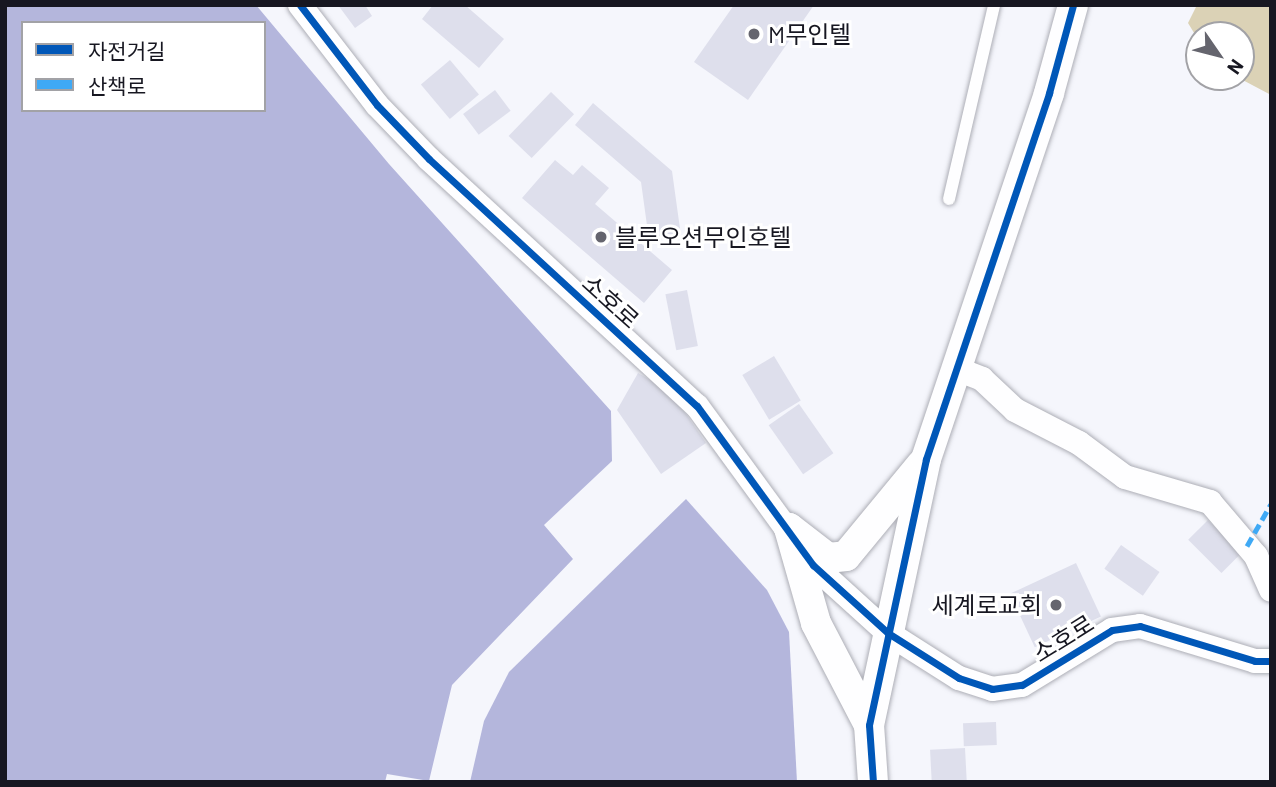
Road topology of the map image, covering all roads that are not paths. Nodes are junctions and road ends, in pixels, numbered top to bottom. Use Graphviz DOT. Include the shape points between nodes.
graph roads {
  1 [pos="300,5"];
  2 [pos="994,5"];
  3 [pos="1073,5"];
  4 [pos="949,199"];
  5 [pos="954,368"];
  6 [pos="926,459"];
  7 [pos="789,527"];
  8 [pos="1271,590"];
  9 [pos="888,634"];
  10 [pos="1271,661"];
  11 [pos="870,725"];
  12 [pos="873,782"];
  1 -- 7 [label="street, 소호로" via="377,105 429,159 697,406"];
  2 -- 4 [label="lane"];
  3 -- 5 [label="street" via="1049,93"];
  5 -- 6 [label="street"];
  5 -- 8 [label="street" via="982,379 1015,410 1079,443 1125,477 1210,502 1256,556"];
  6 -- 7 [label="street" via="846,556 828,558"];
  6 -- 9 [label="street"];
  7 -- 9 [label="street, 소호로" via="830,584"];
  7 -- 11 [label="street" via="816,622"];
  9 -- 10 [label="street, 소호로" via="965,681 992,689 1022,685 1112,630 1140,626 1255,661"];
  9 -- 11 [label="street"];
  11 -- 12 [label="street"];
}
